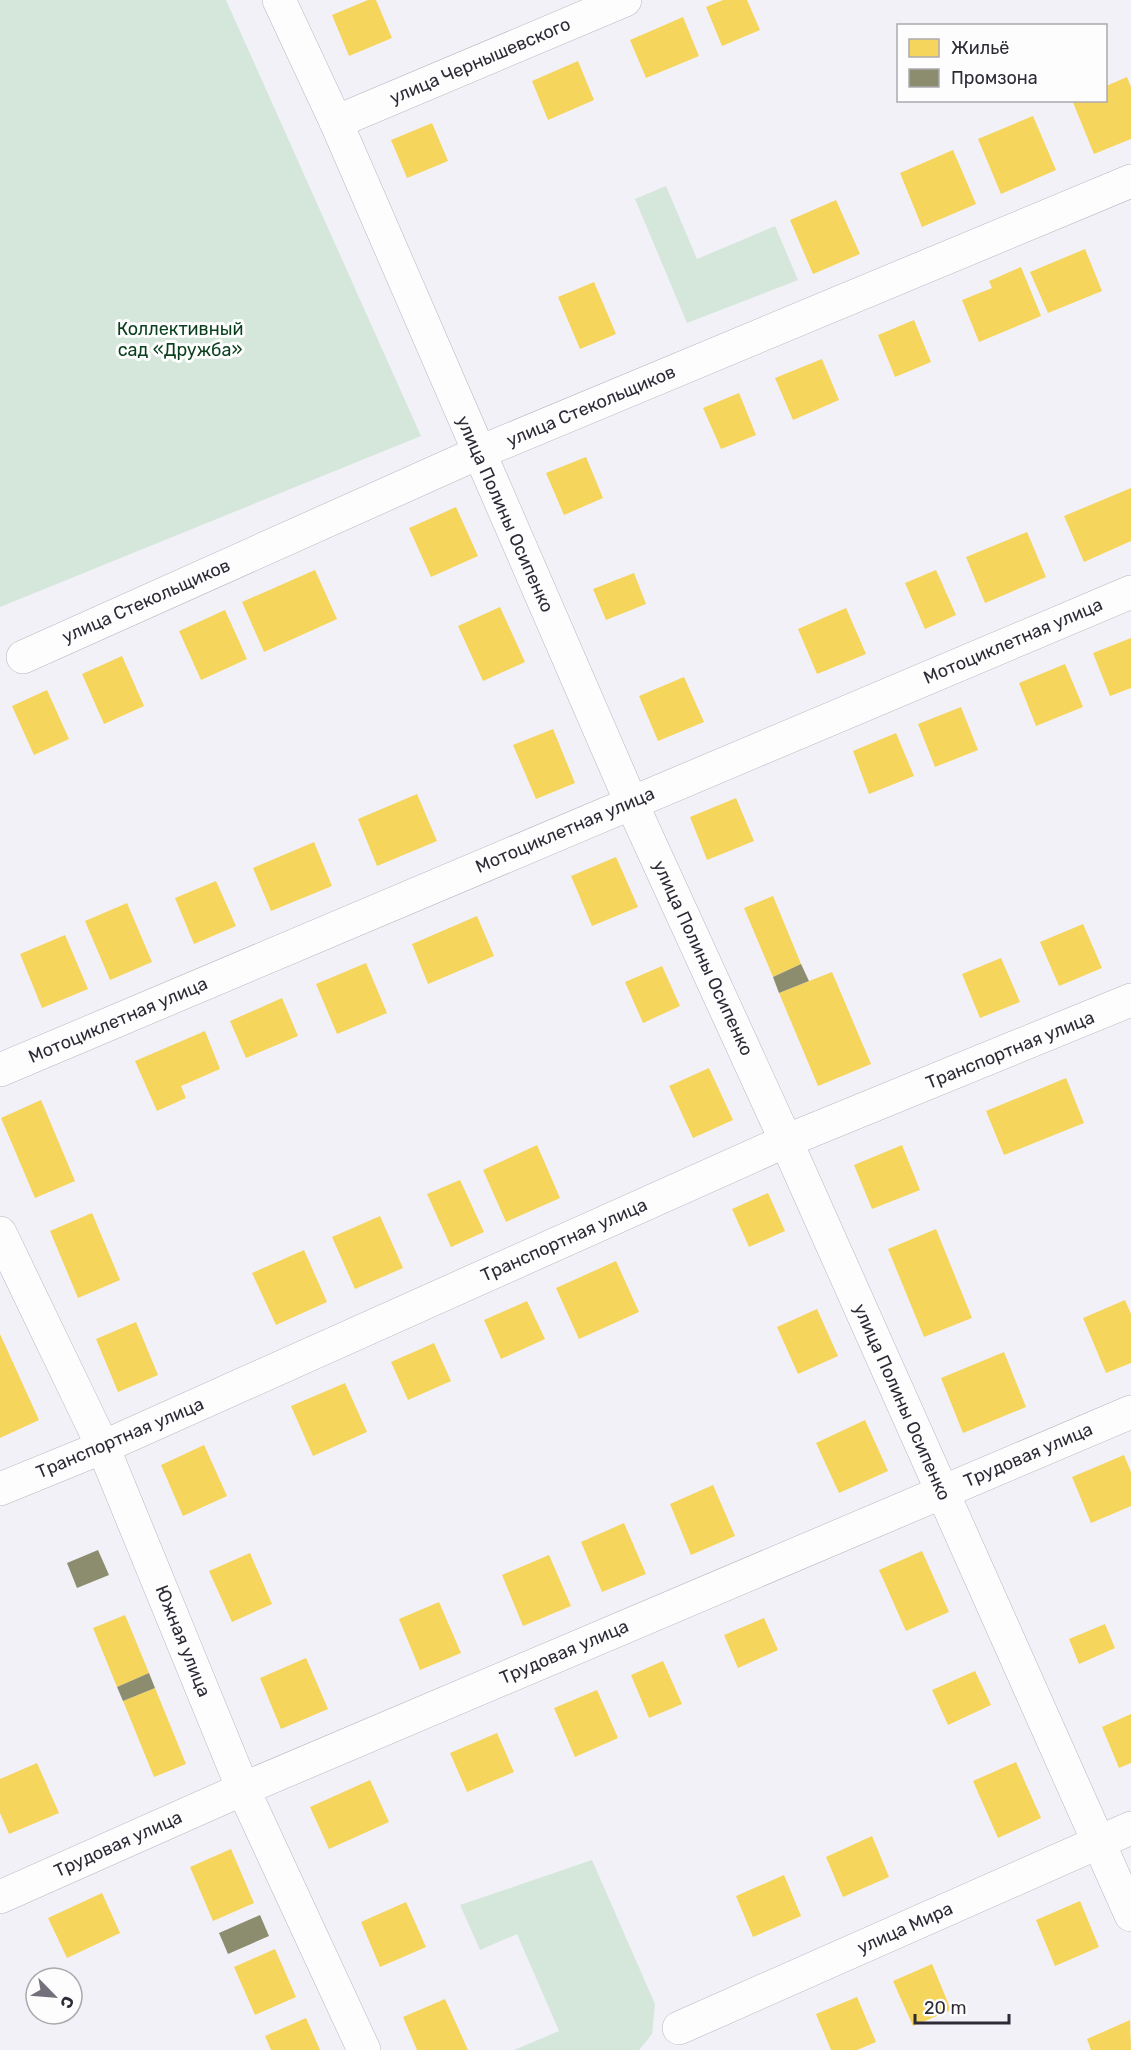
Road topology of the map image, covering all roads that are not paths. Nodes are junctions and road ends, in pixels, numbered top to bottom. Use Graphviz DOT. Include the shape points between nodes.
graph roads {
  1 [pos="279,0"];
  2 [pos="625,0"];
  3 [pos="336,122"];
  4 [pos="1131,181"];
  5 [pos="478,453"];
  6 [pos="1131,592"];
  7 [pos="23,657"];
  8 [pos="631,802"];
  9 [pos="1131,1000"];
  10 [pos="0,1070"];
  11 [pos="786,1141"];
  12 [pos="0,1233"];
  13 [pos="1131,1412"];
  14 [pos="103,1447"];
  15 [pos="0,1490"];
  16 [pos="942,1492"];
  17 [pos="243,1789"];
  18 [pos="1131,1828"];
  19 [pos="1098,1842"];
  20 [pos="0,1897"];
  21 [pos="1131,1915"];
  22 [pos="679,2028"];
  23 [pos="364,2050"];
  1 -- 3 [label="street, улица Полины Осипенко"];
  2 -- 3 [label="street, улица Чернышевского"];
  3 -- 5 [label="street, улица Полины Осипенко"];
  4 -- 5 [label="street, улица Стекольщиков"];
  5 -- 7 [label="street, улица Стекольщиков"];
  5 -- 8 [label="street, улица Полины Осипенко"];
  6 -- 8 [label="street, Мотоциклетная улица"];
  8 -- 10 [label="street, Мотоциклетная улица"];
  8 -- 11 [label="street, улица Полины Осипенко"];
  9 -- 11 [label="street, Транспортная улица"];
  11 -- 14 [label="street, Транспортная улица"];
  11 -- 16 [label="street, улица Полины Осипенко"];
  12 -- 14 [label="street, Южная улица"];
  13 -- 16 [label="street, Трудовая улица"];
  14 -- 15 [label="street, Транспортная улица"];
  14 -- 17 [label="street, Южная улица"];
  16 -- 17 [label="street, Трудовая улица"];
  16 -- 19 [label="street, улица Полины Осипенко"];
  17 -- 20 [label="street, Трудовая улица"];
  17 -- 23 [label="street, Южная улица"];
  18 -- 19 [label="street, улица Мира"];
  19 -- 21 [label="street, улица Полины Осипенко"];
  19 -- 22 [label="street, улица Мира"];
}
